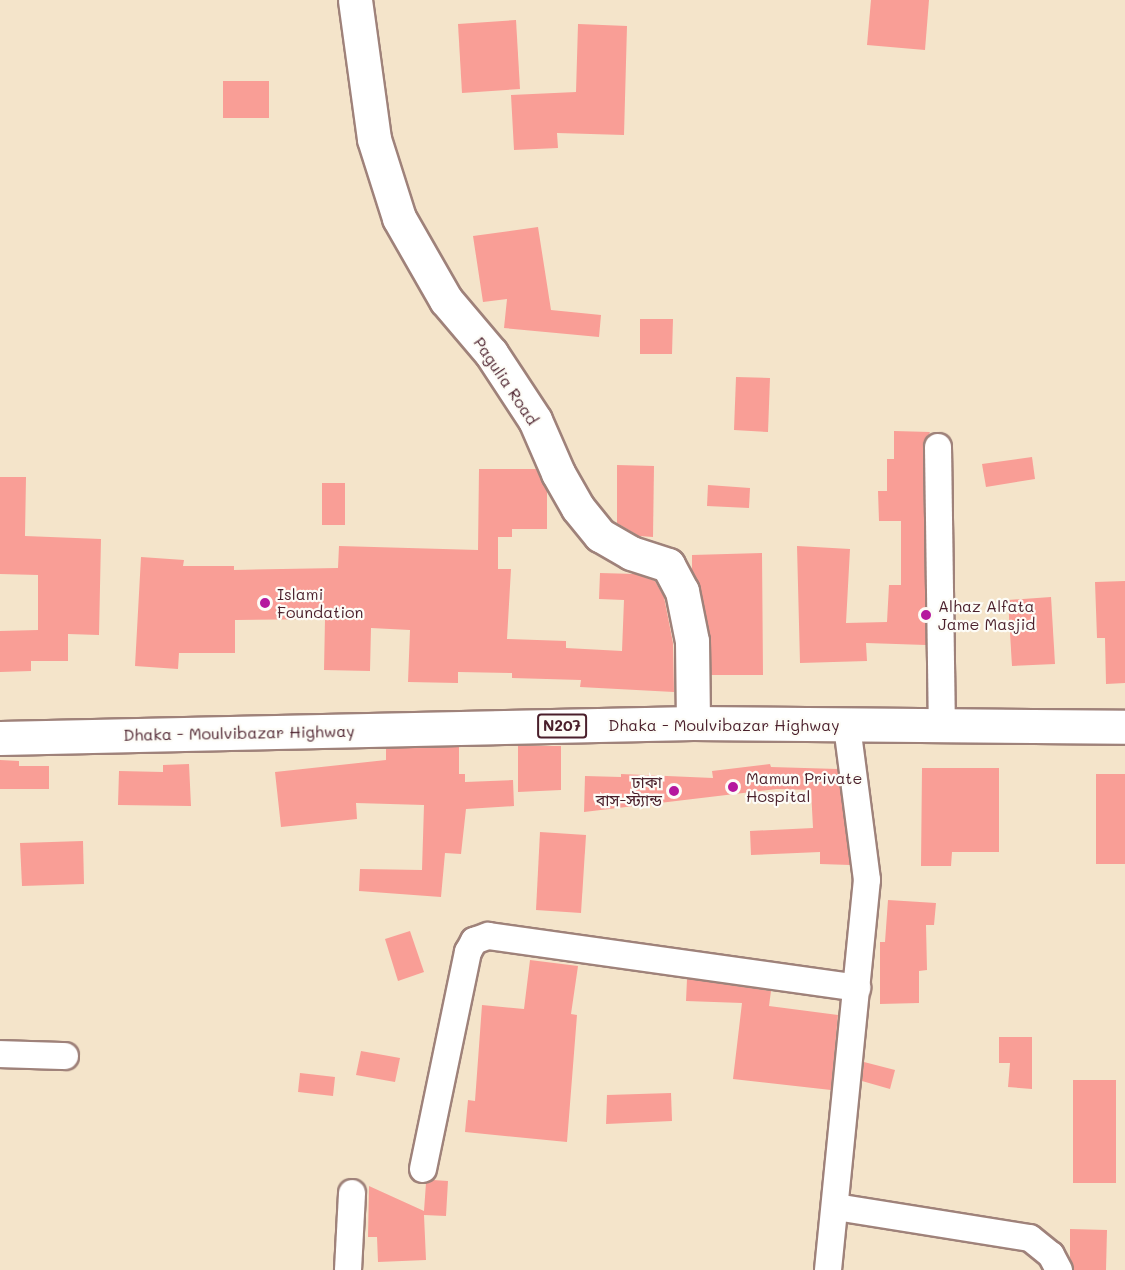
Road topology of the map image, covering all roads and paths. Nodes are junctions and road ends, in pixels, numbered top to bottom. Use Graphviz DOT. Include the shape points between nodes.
graph roads {
  1 [pos="355,0"];
  2 [pos="938,447"];
  3 [pos="693,723"];
  4 [pos="847,725"];
  5 [pos="942,726"];
  6 [pos="1125,727"];
  7 [pos="0,738"];
  8 [pos="857,988"];
  9 [pos="0,1054"];
  10 [pos="65,1056"];
  11 [pos="423,1169"];
  12 [pos="352,1192"];
  13 [pos="836,1207"];
  14 [pos="348,1270"];
  15 [pos="828,1270"];
  16 [pos="1059,1270"];
  1 -- 3 [label="main road, Pagulia Road" via="374,139 399,218 446,300 491,353 535,420 578,508 600,535 631,553 668,565 682,591 692,641"];
  2 -- 5 [label="street"];
  3 -- 4 [label="main road, Dhaka - Moulvibazar Highway / N207"];
  3 -- 7 [label="main road, Dhaka - Moulvibazar Highway / N207"];
  4 -- 5 [label="main road, Dhaka - Moulvibazar Highway / N207"];
  4 -- 8 [label="street" via="867,880"];
  5 -- 6 [label="main road, Dhaka - Moulvibazar Highway / N207"];
  8 -- 11 [label="street" via="488,936 474,941 468,952"];
  8 -- 13 [label="street"];
  9 -- 10 [label="street"];
  12 -- 14 [label="street"];
  13 -- 15 [label="street"];
  13 -- 16 [label="street" via="1030,1238 1051,1255"];
}
